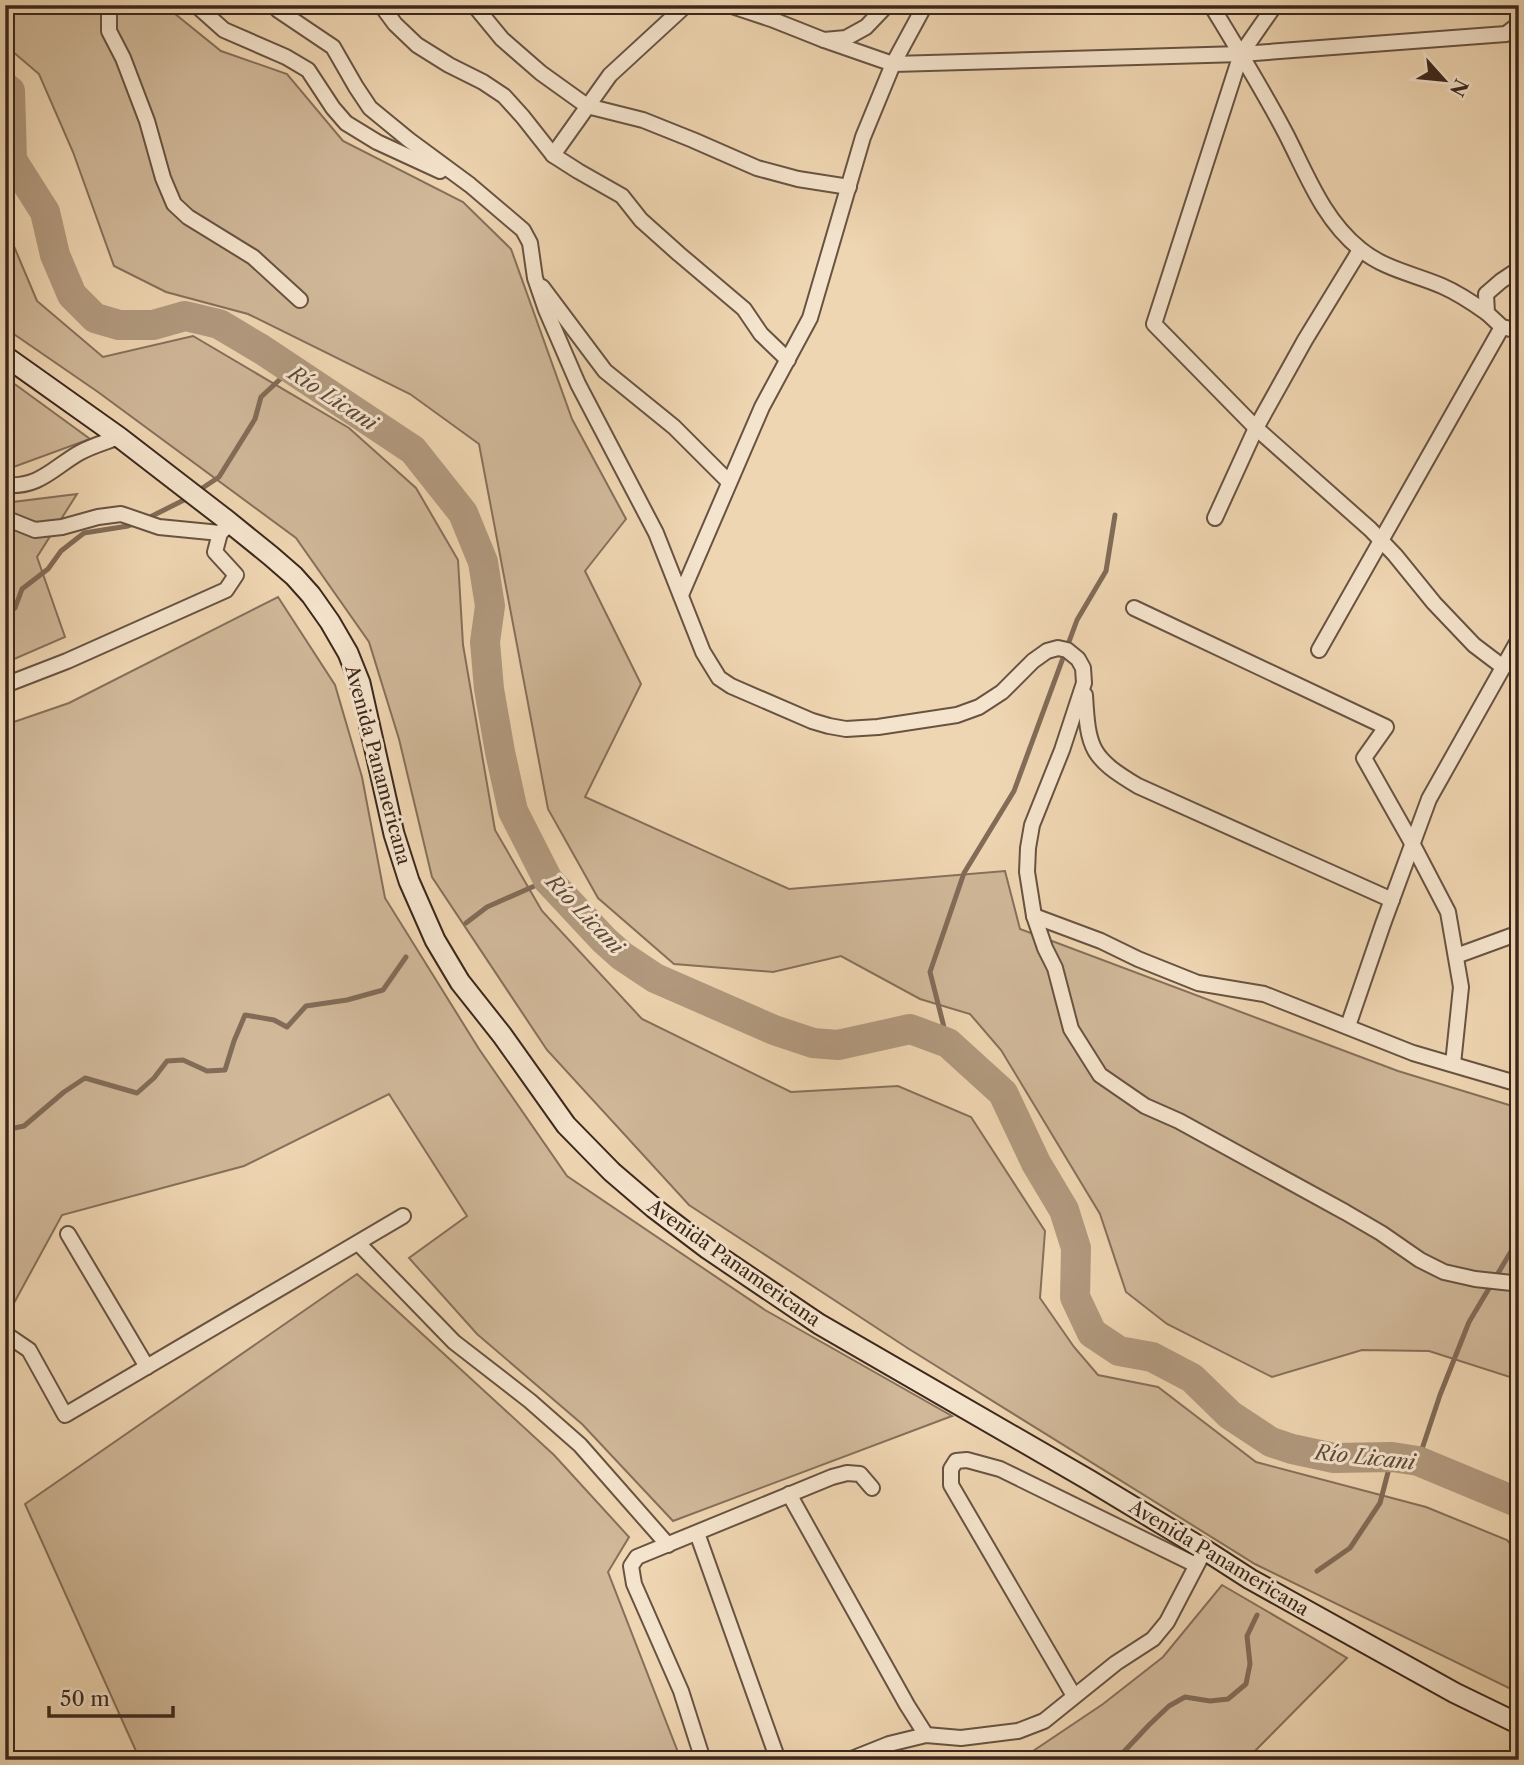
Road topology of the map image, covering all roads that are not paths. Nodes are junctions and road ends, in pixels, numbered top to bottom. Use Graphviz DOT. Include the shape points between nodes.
graph roads {
  1 [pos="109,5"];
  2 [pos="196,5"];
  3 [pos="274,5"];
  4 [pos="381,5"];
  5 [pos="686,5"];
  6 [pos="729,5"];
  7 [pos="887,5"];
  8 [pos="925,5"];
  9 [pos="1211,5"];
  10 [pos="1275,5"];
  11 [pos="480,8"];
  12 [pos="1519,24"];
  13 [pos="824,40"];
  14 [pos="1241,54"];
  15 [pos="893,64"];
  16 [pos="587,106"];
  17 [pos="554,155"];
  18 [pos="470,185"];
  19 [pos="849,187"];
  20 [pos="1360,250"];
  21 [pos="1519,268"];
  22 [pos="536,278"];
  23 [pos="300,300"];
  24 [pos="1488,313"];
  25 [pos="1502,327"];
  26 [pos="1519,331"];
  27 [pos="5,356"];
  28 [pos="788,360"];
  29 [pos="1256,428"];
  30 [pos="119,437"];
  31 [pos="729,482"];
  32 [pos="5,485"];
  33 [pos="5,518"];
  34 [pos="1215,518"];
  35 [pos="225,525"];
  36 [pos="1381,540"];
  37 [pos="681,595"];
  38 [pos="1134,608"];
  39 [pos="1519,639"];
  40 [pos="1319,650"];
  41 [pos="1503,667"];
  42 [pos="1084,683"];
  43 [pos="5,685"];
  44 [pos="1412,843"];
  45 [pos="1392,900"];
  46 [pos="1034,916"];
  47 [pos="1519,933"];
  48 [pos="1455,956"];
  49 [pos="1348,1026"];
  50 [pos="1453,1064"];
  51 [pos="1519,1084"];
  52 [pos="403,1216"];
  53 [pos="68,1234"];
  54 [pos="358,1242"];
  55 [pos="1519,1282"];
  56 [pos="5,1336"];
  57 [pos="147,1367"];
  58 [pos="872,1488"];
  59 [pos="789,1494"];
  60 [pos="697,1534"];
  61 [pos="668,1545"];
  62 [pos="1200,1557"];
  63 [pos="1074,1696"];
  64 [pos="1519,1724"];
  65 [pos="926,1735"];
  66 [pos="703,1760"];
  67 [pos="778,1760"];
  68 [pos="849,1760"];
  1 -- 23 [label="street" via="108,31 123,58 174,204 253,257"];
  2 -- 18 [label="street" via="224,30 308,70 346,123"];
  3 -- 18 [label="street" via="332,47 370,108"];
  4 -- 17 [label="street" via="417,45 504,96"];
  5 -- 16 [label="street" via="610,75"];
  6 -- 13 [label="street"];
  7 -- 13 [label="street" via="866,27 846,38"];
  8 -- 15 [label="street"];
  9 -- 14 [label="street"];
  10 -- 14 [label="street"];
  11 -- 16 [label="street" via="502,39"];
  12 -- 14 [label="street" via="1506,34"];
  13 -- 15 [label="street"];
  14 -- 15 [label="street"];
  14 -- 20 [label="street" via="1316,196"];
  14 -- 29 [label="street" via="1154,324"];
  15 -- 19 [label="street"];
  16 -- 17 [label="street"];
  16 -- 19 [label="street" via="643,120 757,168"];
  17 -- 28 [label="street" via="622,196 669,246 744,309"];
  18 -- 22 [label="street" via="523,230"];
  19 -- 28 [label="street" via="810,318"];
  20 -- 24 [label="street" via="1386,266 1442,286"];
  20 -- 29 [label="street"];
  21 -- 24 [label="street" via="1486,294"];
  22 -- 31 [label="street" via="605,371 674,428"];
  22 -- 37 [label="street" via="579,384 656,533"];
  24 -- 25 [label="street"];
  25 -- 26 [label="street"];
  25 -- 36 [label="street"];
  27 -- 30 [label="main road, Avenida Panamericana"];
  28 -- 31 [label="street"];
  29 -- 34 [label="street"];
  29 -- 36 [label="street"];
  30 -- 32 [label="street" via="79,453 44,478"];
  30 -- 35 [label="main road, Avenida Panamericana"];
  31 -- 37 [label="street"];
  33 -- 35 [label="street" via="35,530 121,514 159,527"];
  35 -- 43 [label="street" via="215,552 236,575 226,590"];
  35 -- 62 [label="main road, Avenida Panamericana" via="294,576 348,653 360,683 394,834 430,928 460,982 566,1125 612,1172 708,1249 819,1324 1089,1480"];
  36 -- 40 [label="street"];
  36 -- 41 [label="street" via="1474,645"];
  37 -- 42 [label="street" via="702,653 719,678 829,726 878,727 957,715 1002,692 1033,661 1058,648 1078,659"];
  38 -- 44 [label="street" via="1386,727 1364,758"];
  39 -- 41 [label="street"];
  41 -- 44 [label="street" via="1429,799"];
  42 -- 45 [label="street" via="1089,739 1104,763 1118,774"];
  42 -- 46 [label="street" via="1032,825 1027,872"];
  44 -- 45 [label="street"];
  44 -- 48 [label="street" via="1448,912"];
  45 -- 49 [label="street"];
  46 -- 49 [label="street" via="1198,984 1264,994"];
  46 -- 55 [label="street" via="1055,968 1071,1030 1100,1075 1121,1091 1345,1212 1444,1272"];
  47 -- 48 [label="street"];
  48 -- 50 [label="street" via="1461,987"];
  49 -- 50 [label="street"];
  50 -- 51 [label="street"];
  52 -- 54 [label="street"];
  53 -- 57 [label="street"];
  54 -- 57 [label="street"];
  54 -- 61 [label="street" via="454,1342 580,1445"];
  56 -- 57 [label="street" via="29,1350 65,1415"];
  58 -- 59 [label="street" via="860,1474 847,1473"];
  59 -- 60 [label="street"];
  59 -- 65 [label="street"];
  60 -- 61 [label="street"];
  60 -- 67 [label="street"];
  61 -- 66 [label="street" via="637,1557 631,1566"];
  62 -- 63 [label="street" via="1167,1622 1153,1639"];
  62 -- 63 [label="street" via="1000,1469 956,1461 951,1485"];
  62 -- 64 [label="main road, Avenida Panamericana" via="1250,1579"];
  63 -- 65 [label="street" via="1044,1721 1018,1731 961,1738"];
  65 -- 68 [label="street"];
}
